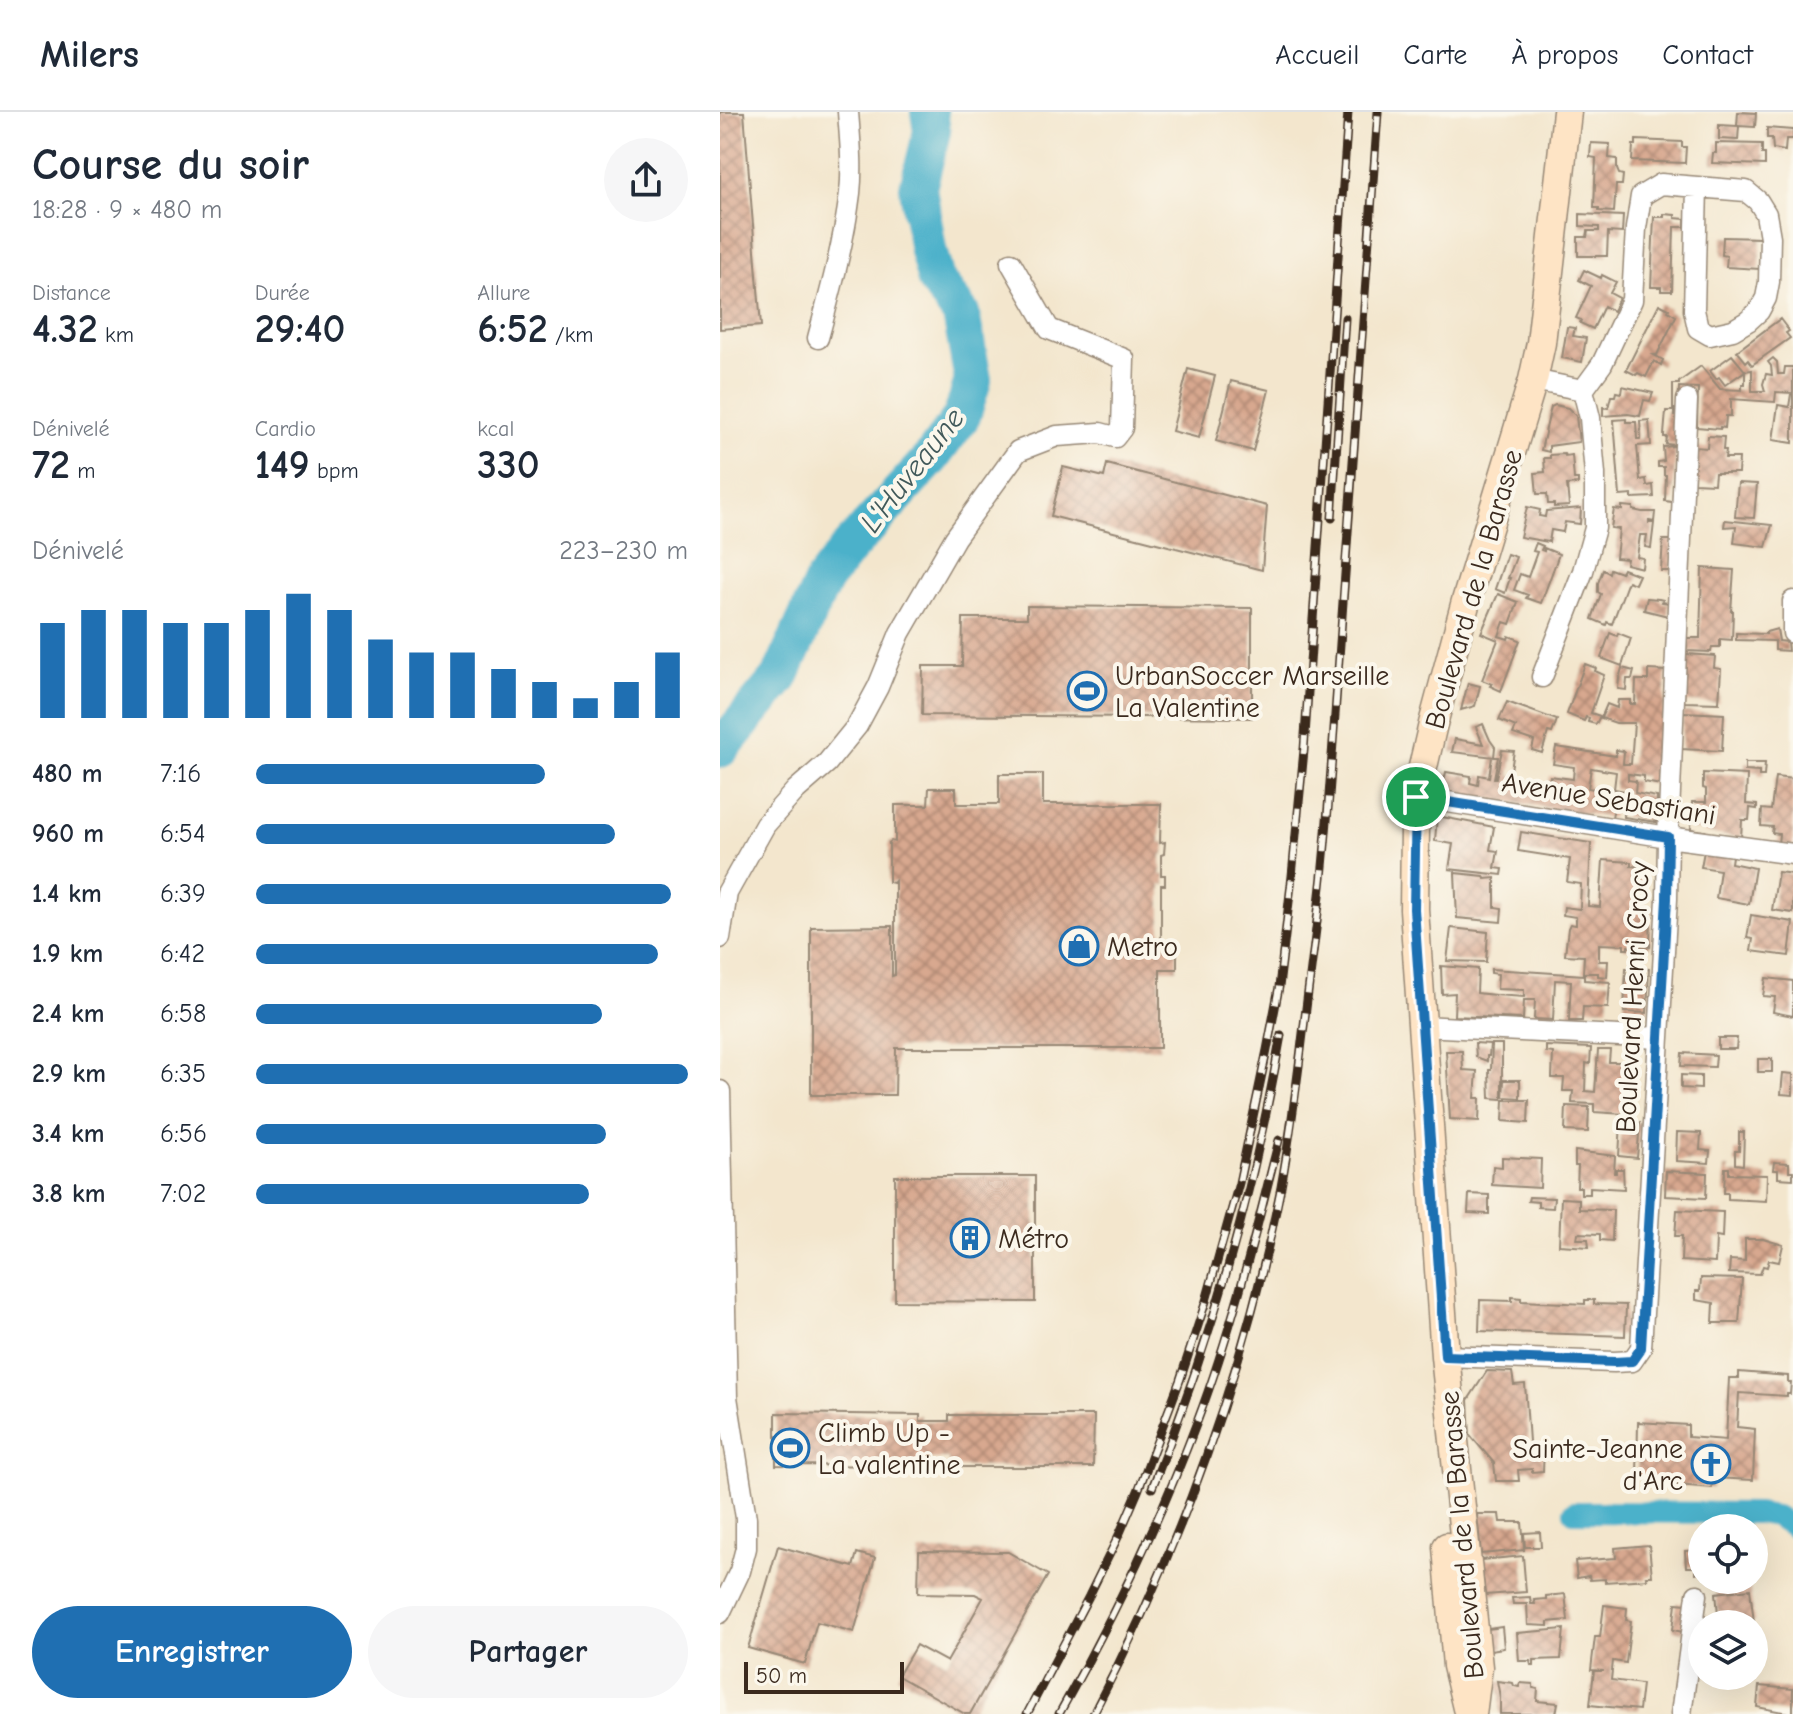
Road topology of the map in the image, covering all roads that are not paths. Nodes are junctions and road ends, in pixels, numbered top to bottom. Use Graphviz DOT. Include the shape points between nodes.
graph roads {
  1 [pos="848,112"];
  2 [pos="1567,112"];
  3 [pos="1697,187"];
  4 [pos="1011,263"];
  5 [pos="818,338"];
  6 [pos="1533,380"];
  7 [pos="1583,390"];
  8 [pos="1687,400"];
  9 [pos="1793,601"];
  10 [pos="1793,633"];
  11 [pos="1542,677"];
  12 [pos="1416,797"];
  13 [pos="1668,837"];
  14 [pos="1793,854"];
  15 [pos="720,938"];
  16 [pos="1422,1026"];
  17 [pos="1659,1038"];
  18 [pos="720,1091"];
  19 [pos="1445,1356"];
  20 [pos="1697,1595"];
  21 [pos="720,1613"];
  22 [pos="1470,1714"];
  23 [pos="1681,1714"];
  1 -- 5 [label="street" via="851,190"];
  2 -- 6 [label="main road, Boulevard de la Barasse"];
  3 -- 3 [label="street" via="1746,191 1766,214 1770,237 1769,282 1759,311 1733,330 1710,335 1698,328 1694,310"];
  3 -- 7 [label="street" via="1661,184 1641,196 1632,300 1602,364"];
  4 -- 15 [label="street" via="1049,329 1124,359 1122,428 1115,437 1057,436 1018,451 955,538 900,633 857,726 765,825 727,893"];
  6 -- 7 [label="street"];
  6 -- 12 [label="main road, Boulevard de la Barasse" via="1466,601"];
  7 -- 11 [label="street" via="1593,446 1595,528"];
  8 -- 13 [label="street, Boulevard Henri Crocy"];
  9 -- 10 [label="street"];
  12 -- 13 [label="street, Avenue Sebastiani"];
  12 -- 16 [label="main road, Boulevard de la Barasse" via="1414,909"];
  13 -- 14 [label="street, Avenue Sebastiani"];
  13 -- 17 [label="street, Boulevard Henri Crocy"];
  16 -- 17 [label="street"];
  16 -- 19 [label="main road, Boulevard de la Barasse"];
  17 -- 19 [label="street, Boulevard Henri Crocy" via="1641,1348 1632,1361 1614,1362"];
  18 -- 21 [label="street" via="727,1397 746,1518 740,1571"];
  19 -- 22 [label="main road, Boulevard de la Barasse" via="1434,1414 1457,1666"];
  20 -- 23 [label="street"];
}
